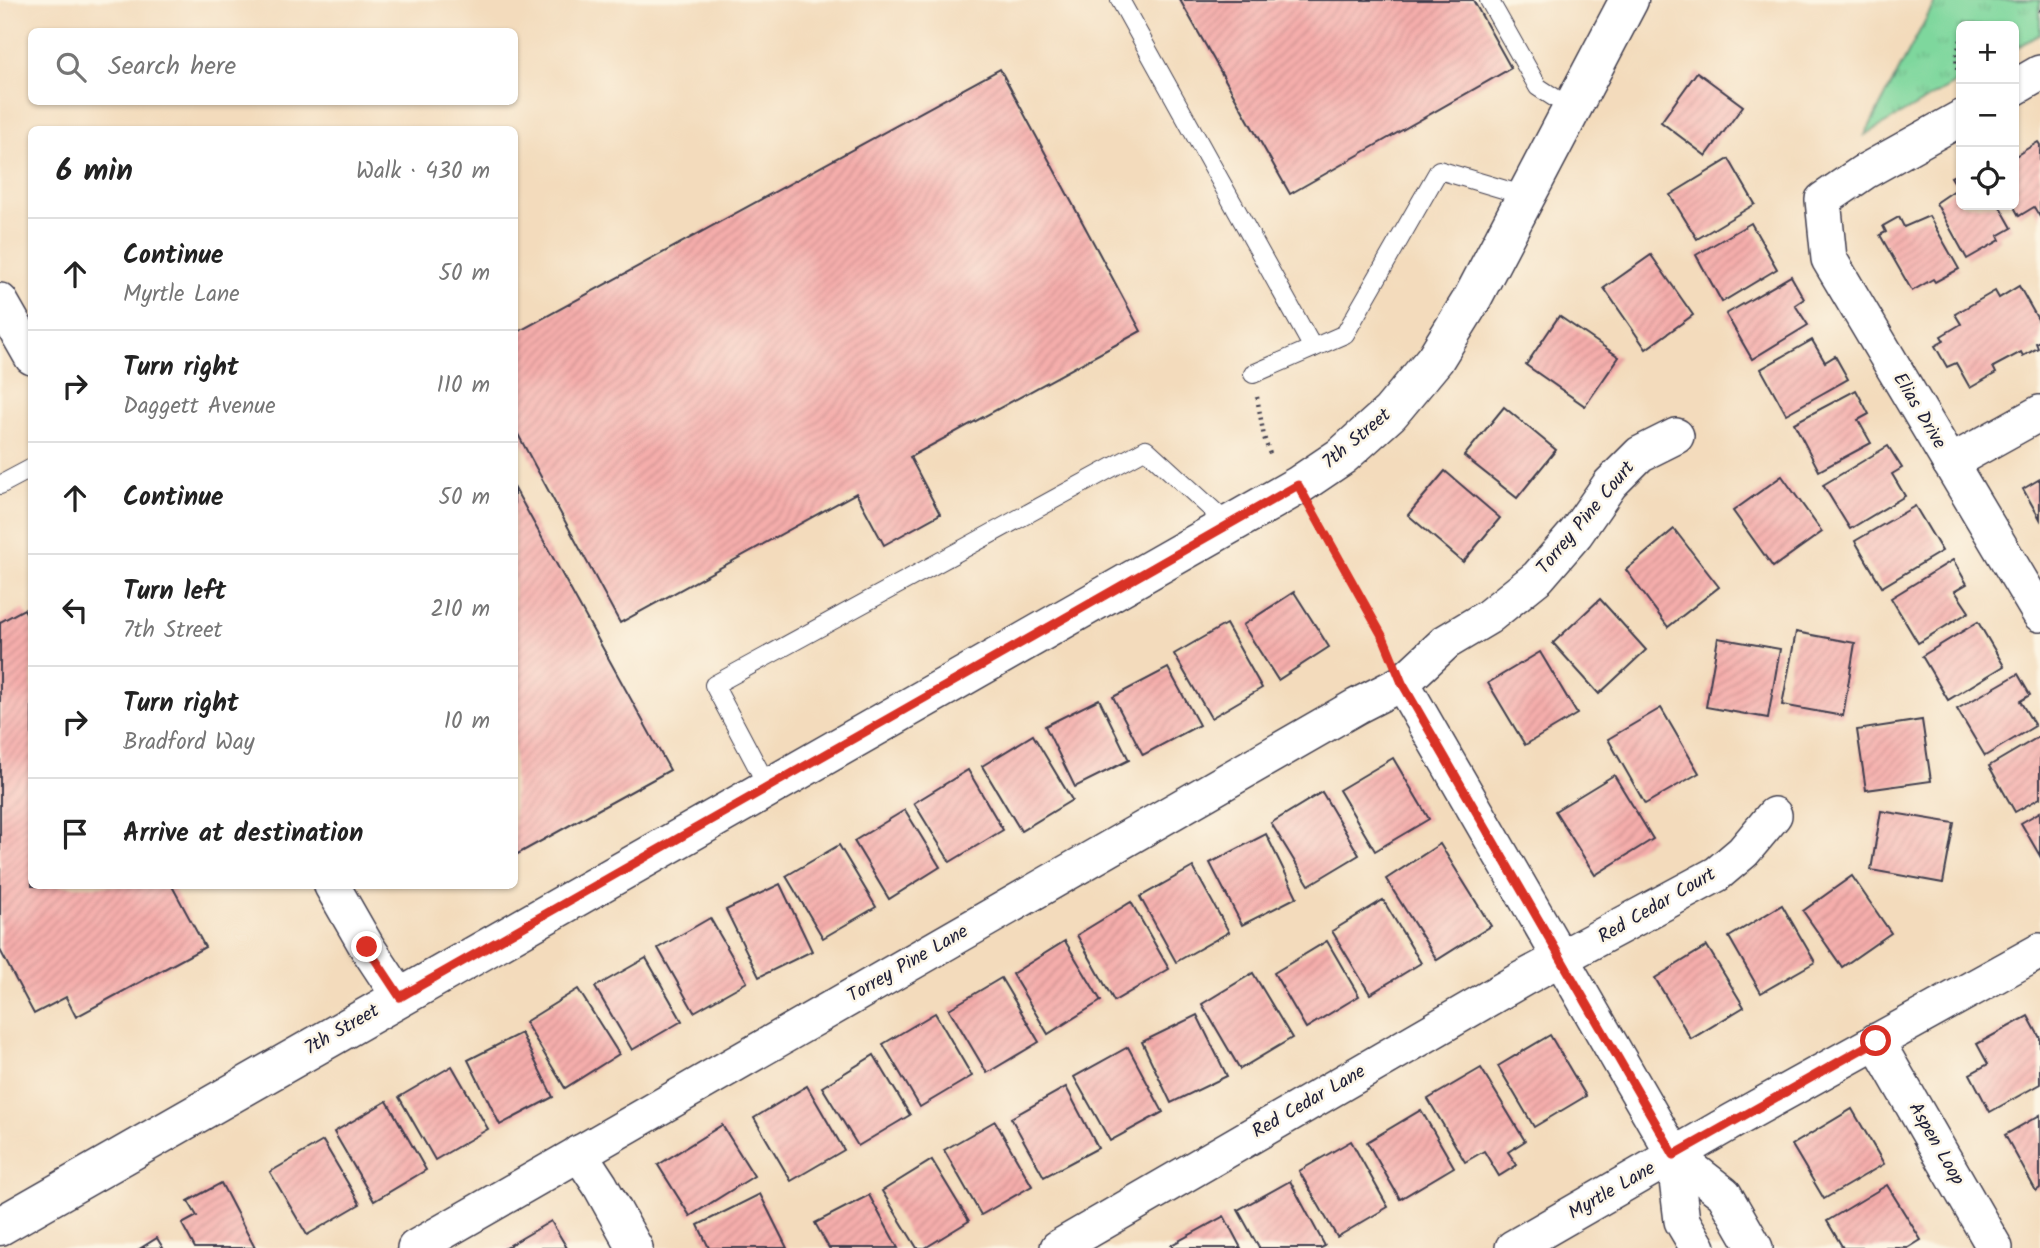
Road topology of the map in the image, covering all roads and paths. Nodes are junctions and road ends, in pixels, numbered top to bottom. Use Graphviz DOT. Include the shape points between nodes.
graph roads {
  1 [pos="1120,0"];
  2 [pos="1489,0"];
  3 [pos="1629,0"];
  4 [pos="2040,73"];
  5 [pos="2019,85"];
  6 [pos="1572,109"];
  7 [pos="1956,121"];
  8 [pos="1526,196"];
  9 [pos="0,301"];
  10 [pos="1313,348"];
  11 [pos="28,350"];
  12 [pos="1254,374"];
  13 [pos="2040,413"];
  14 [pos="1676,436"];
  15 [pos="1270,454"];
  16 [pos="1950,463"];
  17 [pos="28,470"];
  18 [pos="0,485"];
  19 [pos="1298,485"];
  20 [pos="1228,524"];
  21 [pos="2040,614"];
  22 [pos="1402,683"];
  23 [pos="768,787"];
  24 [pos="1774,816"];
  25 [pos="334,889"];
  26 [pos="2040,951"];
  27 [pos="1562,958"];
  28 [pos="400,997"];
  29 [pos="1876,1041"];
  30 [pos="579,1153"];
  31 [pos="1674,1155"];
  32 [pos="0,1226"];
  33 [pos="415,1248"];
  34 [pos="635,1248"];
  35 [pos="1058,1248"];
  36 [pos="1513,1248"];
  37 [pos="1698,1248"];
  38 [pos="1755,1248"];
  39 [pos="1996,1248"];
  1 -- 10 [label="lane"];
  2 -- 6 [label="lane" via="1538,87"];
  3 -- 6 [label="street, 7th Street"];
  4 -- 5 [label="street"];
  6 -- 8 [label="street, 7th Street"];
  7 -- 16 [label="street, Elias Drive" via="1823,200 1829,259"];
  8 -- 10 [label="lane" via="1439,170 1345,334"];
  8 -- 19 [label="street, 7th Street" via="1435,359 1390,413 1342,456"];
  9 -- 11 [label="street"];
  10 -- 12 [label="lane"];
  12 -- 15 [label="path"];
  13 -- 16 [label="street"];
  14 -- 22 [label="street, Torrey Pine Court" via="1640,454 1610,484 1538,577 1488,617 1446,642"];
  16 -- 21 [label="street, Elias Drive"];
  17 -- 18 [label="lane"];
  19 -- 20 [label="street, 7th Street"];
  19 -- 22 [label="path" via="1384,639"];
  20 -- 23 [label="street, 7th Street"];
  20 -- 23 [label="lane" via="1146,449 714,685"];
  22 -- 27 [label="street"];
  22 -- 30 [label="street, Torrey Pine Lane"];
  23 -- 28 [label="street, 7th Street"];
  24 -- 27 [label="street, Red Cedar Court" via="1717,874"];
  25 -- 28 [label="street"];
  26 -- 29 [label="street, Myrtle Lane"];
  27 -- 31 [label="street"];
  27 -- 35 [label="street, Red Cedar Lane"];
  28 -- 32 [label="street, 7th Street"];
  29 -- 31 [label="street, Myrtle Lane"];
  29 -- 39 [label="street, Aspen Loop"];
  30 -- 33 [label="street, Torrey Pine Lane"];
  30 -- 34 [label="street"];
  31 -- 36 [label="street, Myrtle Lane"];
  31 -- 37 [label="street" via="1682,1221"];
  31 -- 38 [label="street" via="1724,1194"];
}
